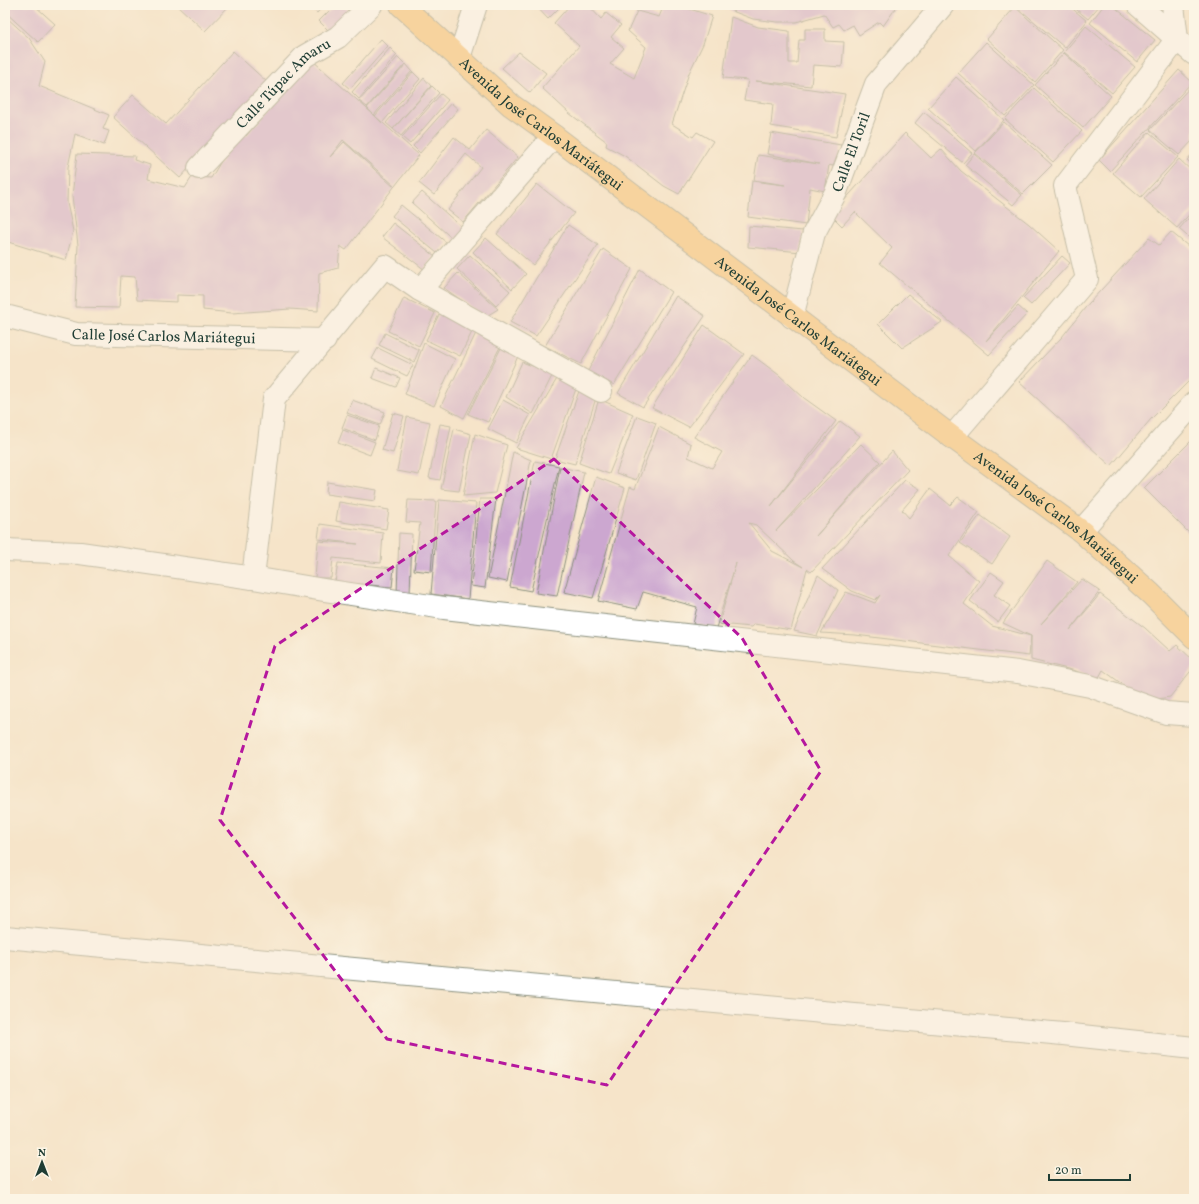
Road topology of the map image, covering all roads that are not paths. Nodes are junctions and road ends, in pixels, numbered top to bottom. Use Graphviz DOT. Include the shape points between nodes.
graph roads {
  1 [pos="371,5"];
  2 [pos="401,5"];
  3 [pos="476,5"];
  4 [pos="943,5"];
  5 [pos="1138,5"];
  6 [pos="1173,5"];
  7 [pos="1177,39"];
  8 [pos="1194,54"];
  9 [pos="459,58"];
  10 [pos="554,136"];
  11 [pos="199,168"];
  12 [pos="420,290"];
  13 [pos="5,316"];
  14 [pos="792,317"];
  15 [pos="325,340"];
  16 [pos="601,391"];
  17 [pos="1194,403"];
  18 [pos="952,437"];
  19 [pos="1082,531"];
  20 [pos="5,550"];
  21 [pos="253,578"];
  22 [pos="1194,637"];
  23 [pos="1194,715"];
  24 [pos="5,937"];
  25 [pos="1194,1048"];
  1 -- 11 [label="street, Calle Túpac Amaru" via="338,37 304,56"];
  2 -- 9 [label="main road, Avenida José Carlos Mariátegui"];
  3 -- 9 [label="street"];
  4 -- 14 [label="street, Calle El Toril" via="876,84 836,192 814,233"];
  5 -- 7 [label="street"];
  6 -- 7 [label="street"];
  7 -- 8 [label="street"];
  7 -- 18 [label="street" via="1064,186 1087,279"];
  9 -- 10 [label="main road, Avenida José Carlos Mariátegui" via="511,105"];
  10 -- 12 [label="street"];
  10 -- 14 [label="main road, Avenida José Carlos Mariátegui"];
  12 -- 15 [label="street" via="385,266"];
  12 -- 16 [label="street"];
  13 -- 15 [label="street, Calle José Carlos Mariátegui" via="76,334"];
  14 -- 18 [label="main road, Avenida José Carlos Mariátegui"];
  15 -- 21 [label="street" via="274,399"];
  17 -- 19 [label="street"];
  18 -- 19 [label="main road, Avenida José Carlos Mariátegui"];
  19 -- 22 [label="main road, Avenida José Carlos Mariátegui"];
  20 -- 21 [label="street" via="80,553"];
  21 -- 23 [label="street" via="444,608 1018,672 1090,686 1166,713"];
  24 -- 25 [label="street"];
}
